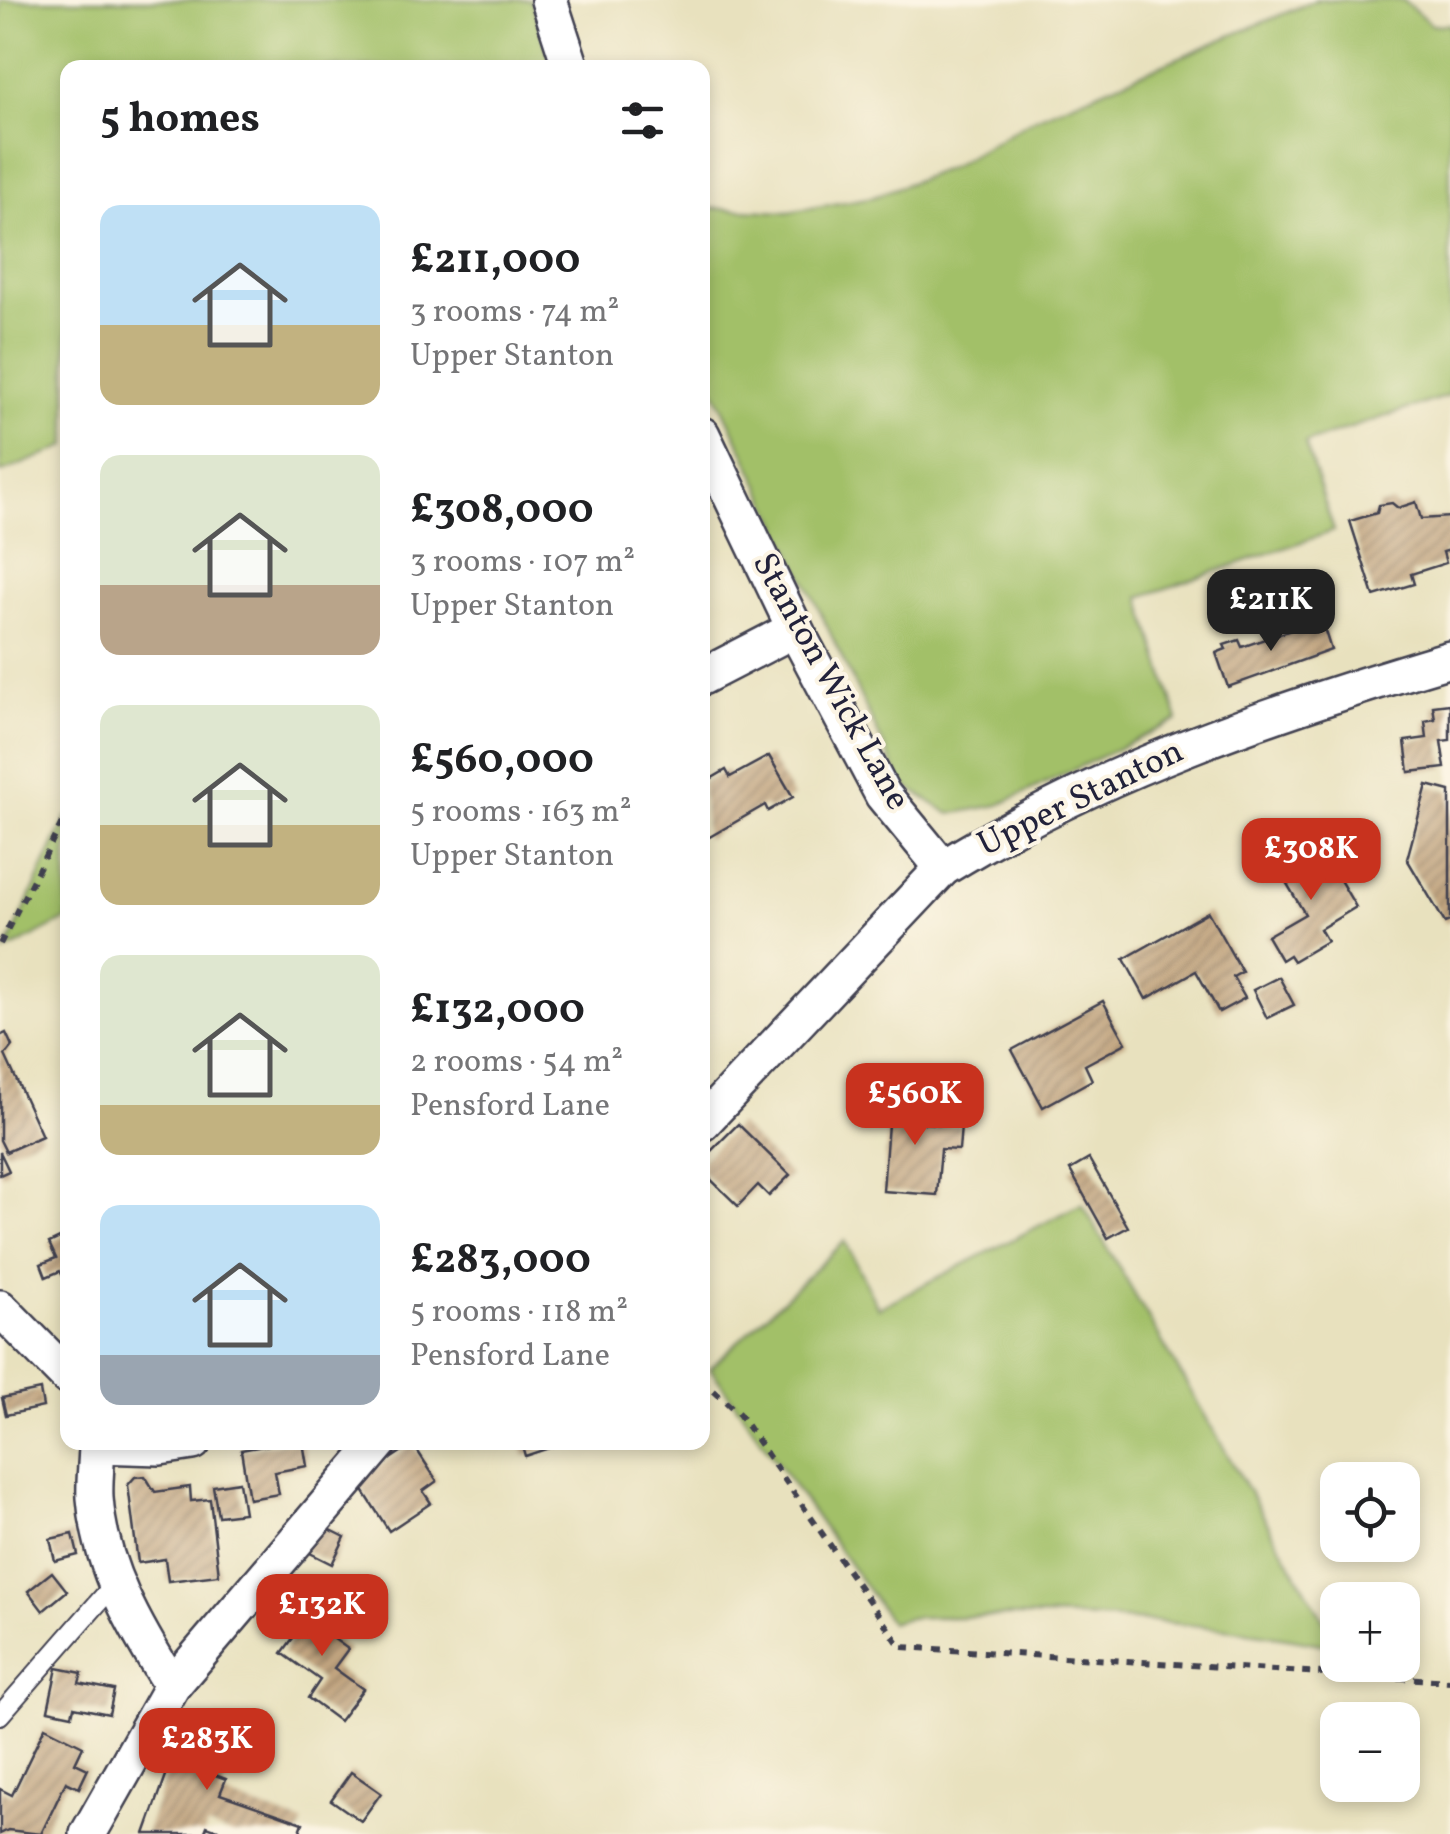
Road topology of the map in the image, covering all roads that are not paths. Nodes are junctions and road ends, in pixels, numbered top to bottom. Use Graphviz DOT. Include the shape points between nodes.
graph roads {
  1 [pos="549,0"];
  2 [pos="568,60"];
  3 [pos="710,452"];
  4 [pos="794,629"];
  5 [pos="1450,659"];
  6 [pos="710,673"];
  7 [pos="944,868"];
  8 [pos="710,1115"];
  9 [pos="0,1308"];
  10 [pos="60,1369"];
  11 [pos="97,1450"];
  12 [pos="368,1450"];
  13 [pos="117,1580"];
  14 [pos="172,1686"];
  15 [pos="0,1715"];
  16 [pos="88,1834"];
  1 -- 2 [label="street"];
  3 -- 4 [label="street, Stanton Wick Lane"];
  4 -- 6 [label="street"];
  4 -- 7 [label="street, Stanton Wick Lane" via="884,795"];
  5 -- 7 [label="street, Upper Stanton" via="1164,754"];
  7 -- 8 [label="street, Upper Stanton"];
  9 -- 10 [label="street"];
  11 -- 13 [label="street" via="95,1498"];
  12 -- 14 [label="street"];
  13 -- 14 [label="street" via="132,1623"];
  13 -- 15 [label="lane"];
  14 -- 16 [label="street"];
}
